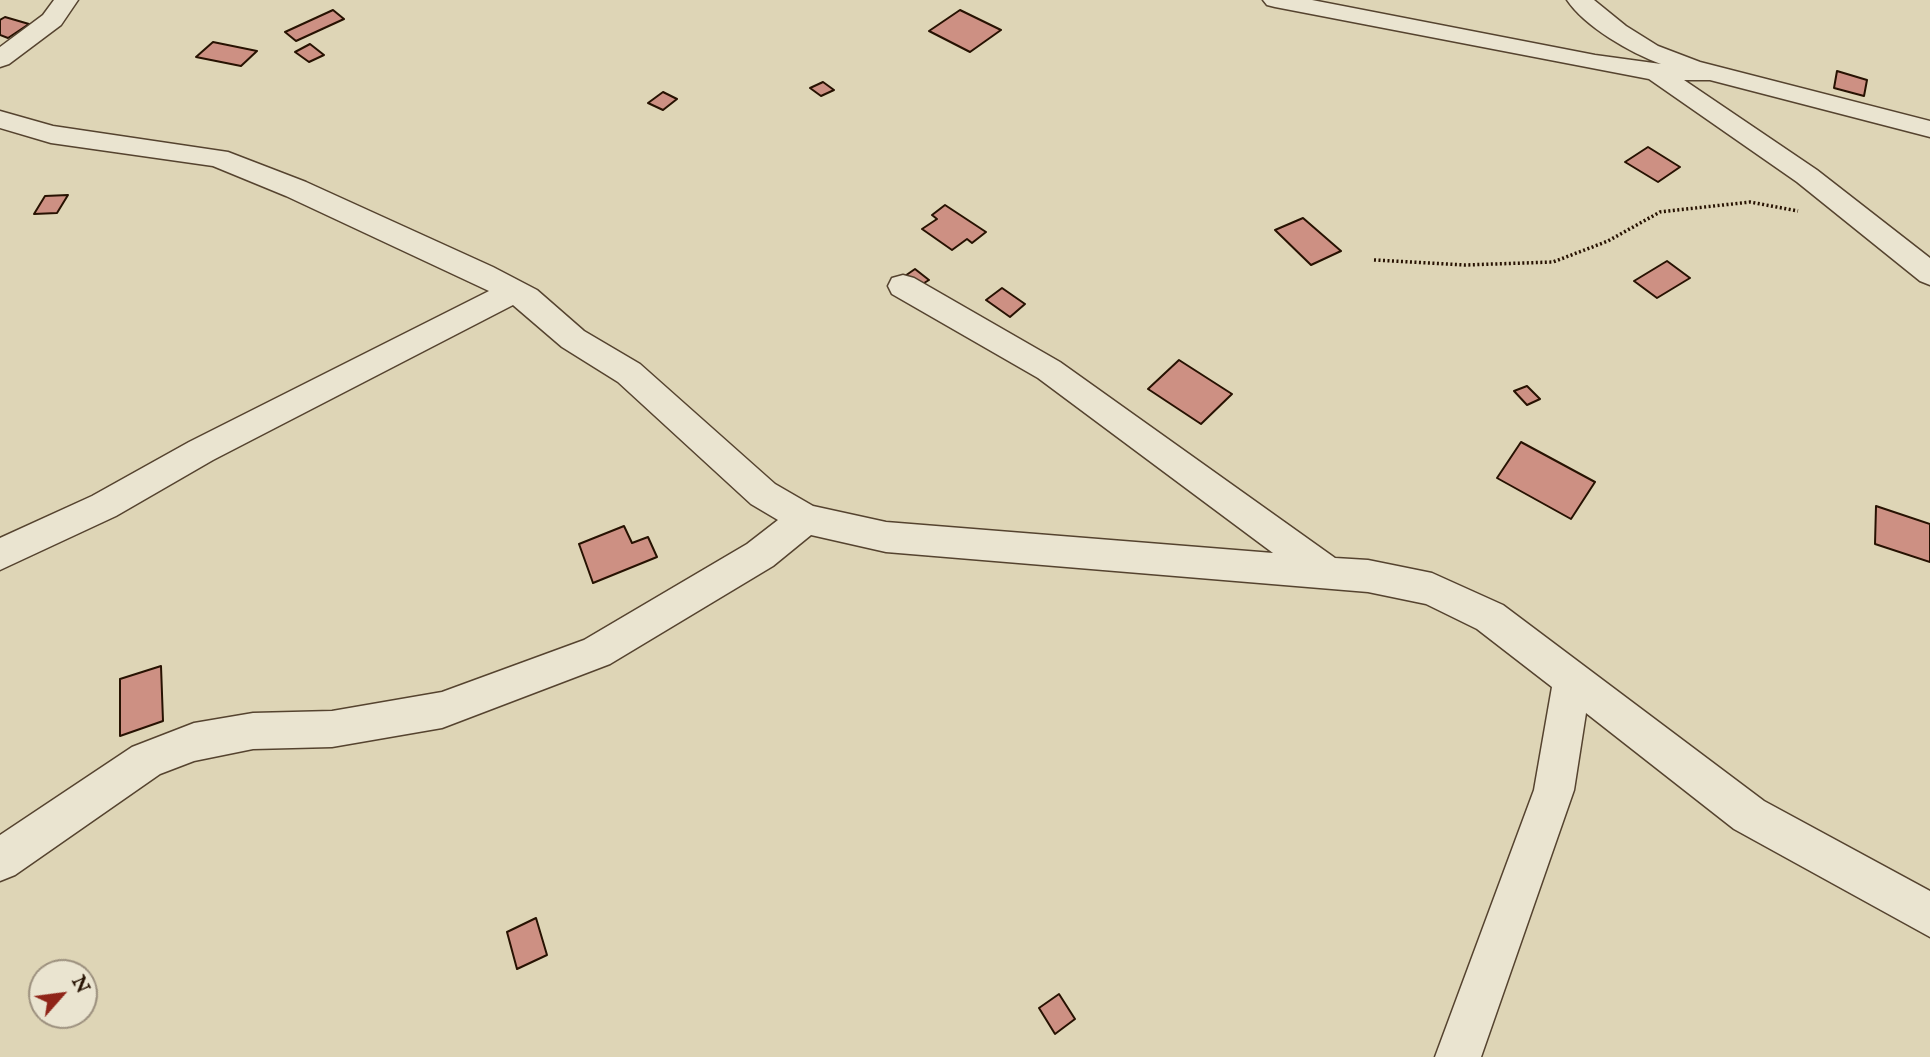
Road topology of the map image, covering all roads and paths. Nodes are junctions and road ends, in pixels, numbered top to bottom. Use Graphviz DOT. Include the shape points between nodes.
graph roads {
  1 [pos="66,0"];
  2 [pos="1275,0"];
  3 [pos="1579,0"];
  4 [pos="0,59"];
  5 [pos="1656,72"];
  6 [pos="1711,72"];
  7 [pos="0,119"];
  8 [pos="1930,130"];
  9 [pos="1801,211"];
  10 [pos="1374,260"];
  11 [pos="1930,274"];
  12 [pos="903,286"];
  13 [pos="514,291"];
  14 [pos="805,519"];
  15 [pos="0,555"];
  16 [pos="1328,573"];
  17 [pos="1572,679"];
  18 [pos="0,860"];
  19 [pos="1930,915"];
  20 [pos="1458,1057"];
  1 -- 4 [label="street" via="52,20"];
  2 -- 5 [label="street"];
  3 -- 6 [label="street" via="1649,51"];
  5 -- 6 [label="street"];
  5 -- 11 [label="street" via="1807,176"];
  6 -- 8 [label="street"];
  7 -- 13 [label="street" via="51,134 218,158"];
  9 -- 10 [label="path" via="1750,202 1660,212 1608,241 1553,261 1465,265"];
  12 -- 16 [label="street" via="1049,370"];
  13 -- 14 [label="street" via="573,339 629,373 763,494"];
  13 -- 15 [label="street" via="201,451 104,506"];
  14 -- 16 [label="street" via="886,537"];
  14 -- 18 [label="street" via="760,555 597,652 442,710 332,729 253,731 194,742 146,760"];
  16 -- 17 [label="street" via="1432,589 1490,617"];
  17 -- 19 [label="street" via="1749,815"];
  17 -- 20 [label="street" via="1555,790"];
}
